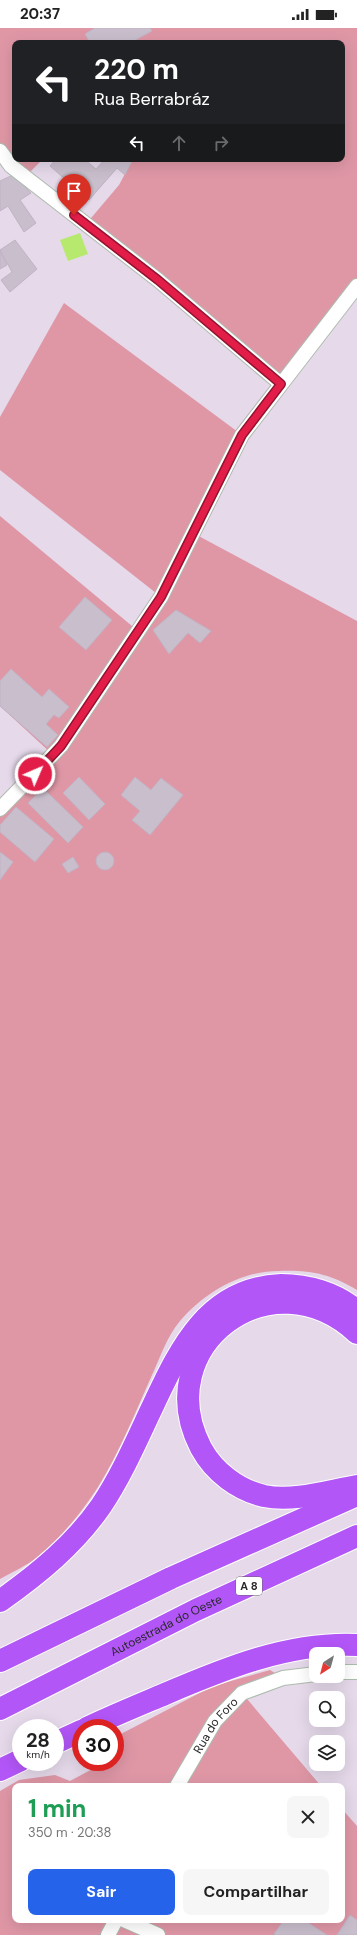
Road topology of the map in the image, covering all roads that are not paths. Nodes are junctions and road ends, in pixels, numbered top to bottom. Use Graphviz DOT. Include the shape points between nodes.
graph roads {
  1 [pos="0,151"];
  2 [pos="357,286"];
  3 [pos="281,384"];
  4 [pos="0,808"];
  5 [pos="357,1311"];
  6 [pos="357,1333"];
  7 [pos="357,1486"];
  8 [pos="357,1495"];
  9 [pos="357,1536"];
  10 [pos="0,1601"];
  11 [pos="357,1645"];
  12 [pos="0,1661"];
  13 [pos="345,1672"];
  14 [pos="357,1672"];
  15 [pos="309,1675"];
  16 [pos="0,1709"];
  17 [pos="108,1719"];
  18 [pos="12,1764"];
  19 [pos="0,1770"];
  20 [pos="180,1783"];
  21 [pos="114,1923"];
  22 [pos="131,1923"];
  23 [pos="108,1935"];
  24 [pos="158,1935"];
  1 -- 3 [label="street" via="11,166 158,280"];
  2 -- 3 [label="street"];
  3 -- 4 [label="street" via="242,435 161,597 61,746"];
  5 -- 10 [label="highway" via="332,1295 291,1285 251,1291 227,1301 211,1313 197,1326 174,1361 126,1464 86,1526 51,1562"];
  6 -- 7 [label="highway" via="346,1323 315,1306 281,1302 264,1304 245,1311 210,1338 200,1354 192,1370 188,1405 190,1421 205,1456 231,1482 248,1491 286,1498"];
  8 -- 12 [label="highway" via="178,1575"];
  9 -- 16 [label="highway, Autoestrada do Oeste / A 8" via="196,1610"];
  11 -- 17 [label="highway" via="315,1647 247,1661"];
  13 -- 14 [label="street"];
  15 -- 20 [label="street, Rua do Foro" via="283,1678 242,1693 215,1721"];
  18 -- 19 [label="highway"];
  21 -- 23 [label="street"];
  22 -- 24 [label="street"];
}
